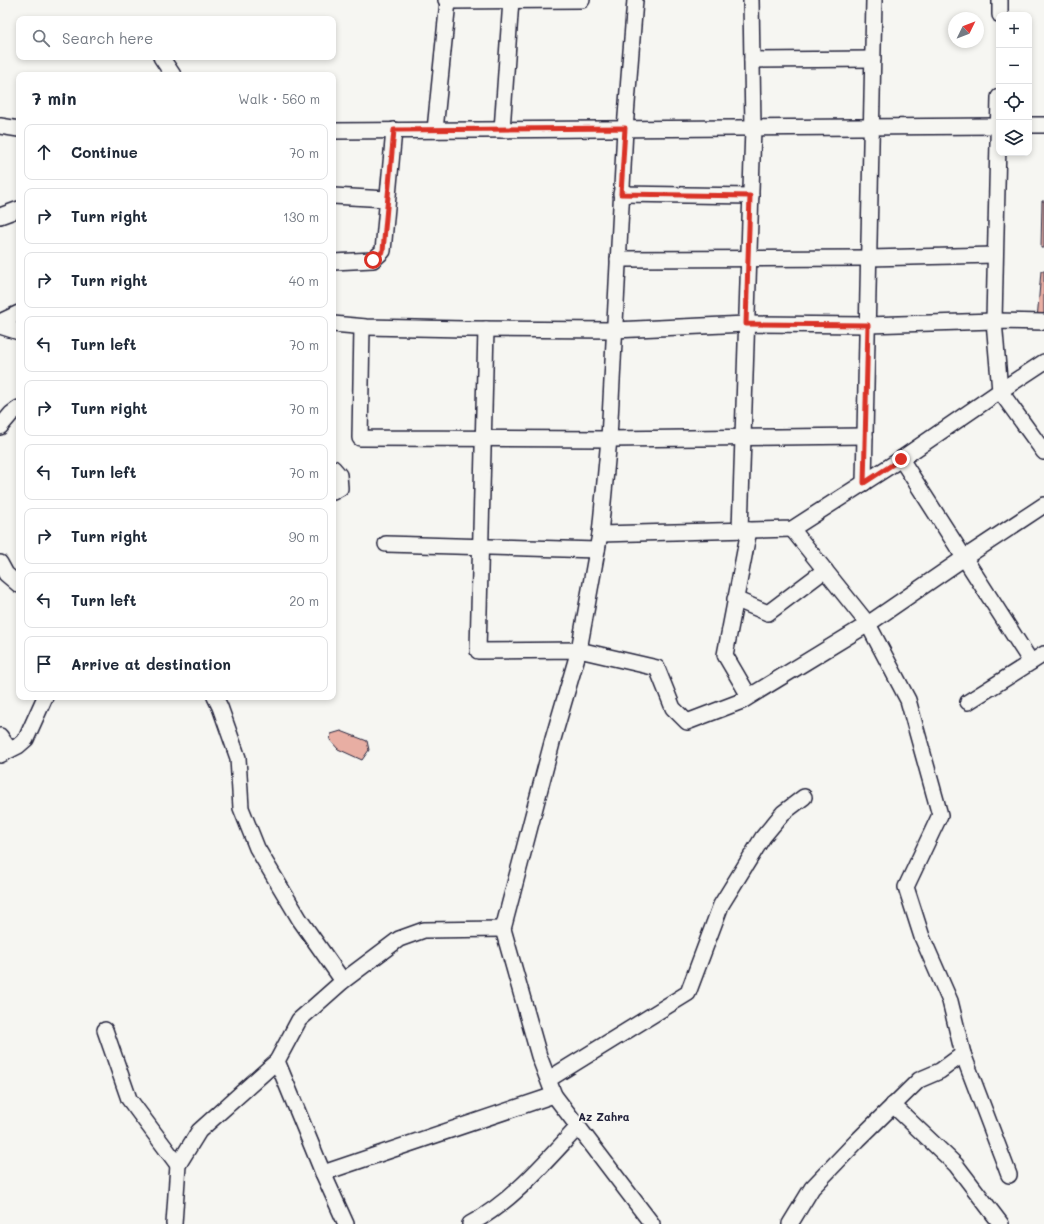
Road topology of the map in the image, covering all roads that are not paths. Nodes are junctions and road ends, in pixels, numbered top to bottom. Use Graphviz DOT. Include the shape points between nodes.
graph roads {
  1 [pos="582,0"];
  2 [pos="635,0"];
  3 [pos="751,0"];
  4 [pos="874,0"];
  5 [pos="1000,0"];
  6 [pos="447,1"];
  7 [pos="510,1"];
  8 [pos="1000,12"];
  9 [pos="873,58"];
  10 [pos="163,60"];
  11 [pos="752,60"];
  12 [pos="171,72"];
  13 [pos="1032,125"];
  14 [pos="1044,125"];
  15 [pos="0,126"];
  16 [pos="871,126"];
  17 [pos="996,126"];
  18 [pos="625,128"];
  19 [pos="752,128"];
  20 [pos="16,129"];
  21 [pos="394,130"];
  22 [pos="435,130"];
  23 [pos="502,130"];
  24 [pos="336,131"];
  25 [pos="998,156"];
  26 [pos="621,194"];
  27 [pos="336,196"];
  28 [pos="750,196"];
  29 [pos="388,199"];
  30 [pos="16,211"];
  31 [pos="0,216"];
  32 [pos="995,255"];
  33 [pos="869,258"];
  34 [pos="618,259"];
  35 [pos="749,259"];
  36 [pos="336,262"];
  37 [pos="16,315"];
  38 [pos="994,321"];
  39 [pos="0,322"];
  40 [pos="1044,322"];
  41 [pos="336,324"];
  42 [pos="746,324"];
  43 [pos="868,325"];
  44 [pos="0,326"];
  45 [pos="362,326"];
  46 [pos="486,329"];
  47 [pos="614,330"];
  48 [pos="16,331"];
  49 [pos="1044,362"];
  50 [pos="1000,391"];
  51 [pos="16,410"];
  52 [pos="0,426"];
  53 [pos="865,436"];
  54 [pos="743,437"];
  55 [pos="483,438"];
  56 [pos="609,439"];
  57 [pos="1044,452"];
  58 [pos="901,459"];
  59 [pos="336,472"];
  60 [pos="864,483"];
  61 [pos="336,490"];
  62 [pos="1044,505"];
  63 [pos="792,529"];
  64 [pos="744,530"];
  65 [pos="600,534"];
  66 [pos="386,544"];
  67 [pos="480,546"];
  68 [pos="597,550"];
  69 [pos="964,558"];
  70 [pos="0,563"];
  71 [pos="825,570"];
  72 [pos="16,582"];
  73 [pos="736,599"];
  74 [pos="868,624"];
  75 [pos="579,650"];
  76 [pos="1044,654"];
  77 [pos="1031,662"];
  78 [pos="749,696"];
  79 [pos="44,700"];
  80 [pos="216,700"];
  81 [pos="968,702"];
  82 [pos="0,736"];
  83 [pos="5,753"];
  84 [pos="804,797"];
  85 [pos="503,929"];
  86 [pos="343,980"];
  87 [pos="105,1030"];
  88 [pos="963,1054"];
  89 [pos="277,1061"];
  90 [pos="549,1079"];
  91 [pos="554,1095"];
  92 [pos="893,1105"];
  93 [pos="578,1127"];
  94 [pos="178,1165"];
  95 [pos="323,1173"];
  96 [pos="1009,1175"];
  97 [pos="174,1224"];
  98 [pos="346,1224"];
  99 [pos="470,1224"];
  100 [pos="652,1224"];
  101 [pos="790,1224"];
  102 [pos="1001,1224"];
  1 -- 7 [label="street"];
  2 -- 18 [label="street"];
  3 -- 11 [label="street"];
  4 -- 9 [label="street"];
  5 -- 8 [label="street"];
  6 -- 7 [label="street"];
  6 -- 22 [label="street"];
  7 -- 23 [label="street"];
  9 -- 11 [label="street"];
  9 -- 16 [label="street"];
  10 -- 12 [label="street"];
  11 -- 19 [label="street"];
  13 -- 14 [label="street"];
  15 -- 20 [label="street"];
  16 -- 17 [label="street"];
  16 -- 19 [label="street"];
  16 -- 33 [label="street"];
  18 -- 19 [label="street"];
  18 -- 23 [label="street"];
  18 -- 26 [label="street"];
  19 -- 28 [label="street"];
  21 -- 22 [label="street"];
  21 -- 24 [label="street"];
  21 -- 29 [label="street"];
  22 -- 23 [label="street"];
  25 -- 32 [label="street"];
  26 -- 28 [label="street"];
  26 -- 34 [label="street"];
  27 -- 29 [label="street"];
  28 -- 35 [label="street"];
  29 -- 36 [label="street" via="383,251 373,260"];
  30 -- 31 [label="street"];
  32 -- 33 [label="street"];
  32 -- 38 [label="street"];
  33 -- 35 [label="street"];
  33 -- 43 [label="street"];
  34 -- 35 [label="street"];
  34 -- 47 [label="street"];
  35 -- 42 [label="street"];
  37 -- 39 [label="street"];
  38 -- 40 [label="street"];
  38 -- 43 [label="street"];
  38 -- 50 [label="street"];
  41 -- 45 [label="street"];
  42 -- 43 [label="street"];
  42 -- 47 [label="street"];
  42 -- 54 [label="street"];
  43 -- 53 [label="street"];
  44 -- 48 [label="street"];
  45 -- 46 [label="street"];
  45 -- 55 [label="street" via="360,438"];
  46 -- 47 [label="street"];
  46 -- 55 [label="street"];
  47 -- 56 [label="street"];
  49 -- 50 [label="street"];
  50 -- 57 [label="street"];
  50 -- 58 [label="street"];
  51 -- 52 [label="street"];
  53 -- 54 [label="street"];
  53 -- 60 [label="street"];
  54 -- 56 [label="street"];
  54 -- 64 [label="street"];
  55 -- 56 [label="street"];
  55 -- 67 [label="street"];
  56 -- 65 [label="street"];
  58 -- 60 [label="street"];
  58 -- 69 [label="street"];
  59 -- 61 [label="street" via="339,475 340,488"];
  60 -- 63 [label="street"];
  62 -- 69 [label="street"];
  63 -- 64 [label="street"];
  63 -- 71 [label="street"];
  64 -- 65 [label="street"];
  64 -- 73 [label="street"];
  65 -- 68 [label="street"];
  66 -- 67 [label="street"];
  67 -- 68 [label="street"];
  67 -- 75 [label="street" via="478,651"];
  68 -- 75 [label="street"];
  69 -- 74 [label="street"];
  69 -- 77 [label="street"];
  70 -- 72 [label="street" via="6,574"];
  71 -- 73 [label="street" via="768,613"];
  71 -- 74 [label="street"];
  73 -- 78 [label="street" via="725,655"];
  74 -- 78 [label="street"];
  74 -- 88 [label="street" via="908,700 940,815 906,887 922,937 950,1001"];
  75 -- 78 [label="street" via="657,668 673,708 686,722"];
  75 -- 85 [label="street"];
  76 -- 77 [label="street"];
  77 -- 81 [label="street"];
  79 -- 83 [label="street" via="26,739"];
  80 -- 86 [label="street" via="238,758 241,808 257,848 300,920"];
  82 -- 83 [label="street"];
  84 -- 90 [label="street" via="784,813 763,837 721,905 688,993"];
  85 -- 86 [label="street" via="424,930 400,939"];
  85 -- 90 [label="street" via="539,1056"];
  86 -- 89 [label="street" via="299,1020"];
  87 -- 94 [label="street" via="129,1099"];
  88 -- 92 [label="street" via="940,1071 919,1080"];
  88 -- 96 [label="street"];
  89 -- 94 [label="street" via="199,1131"];
  89 -- 95 [label="street"];
  90 -- 91 [label="street"];
  91 -- 93 [label="street"];
  91 -- 95 [label="street"];
  92 -- 101 [label="street" via="812,1188"];
  92 -- 102 [label="street" via="956,1165"];
  93 -- 99 [label="street" via="536,1172 499,1206"];
  93 -- 100 [label="street"];
  94 -- 97 [label="street"];
  95 -- 98 [label="street"];
}
